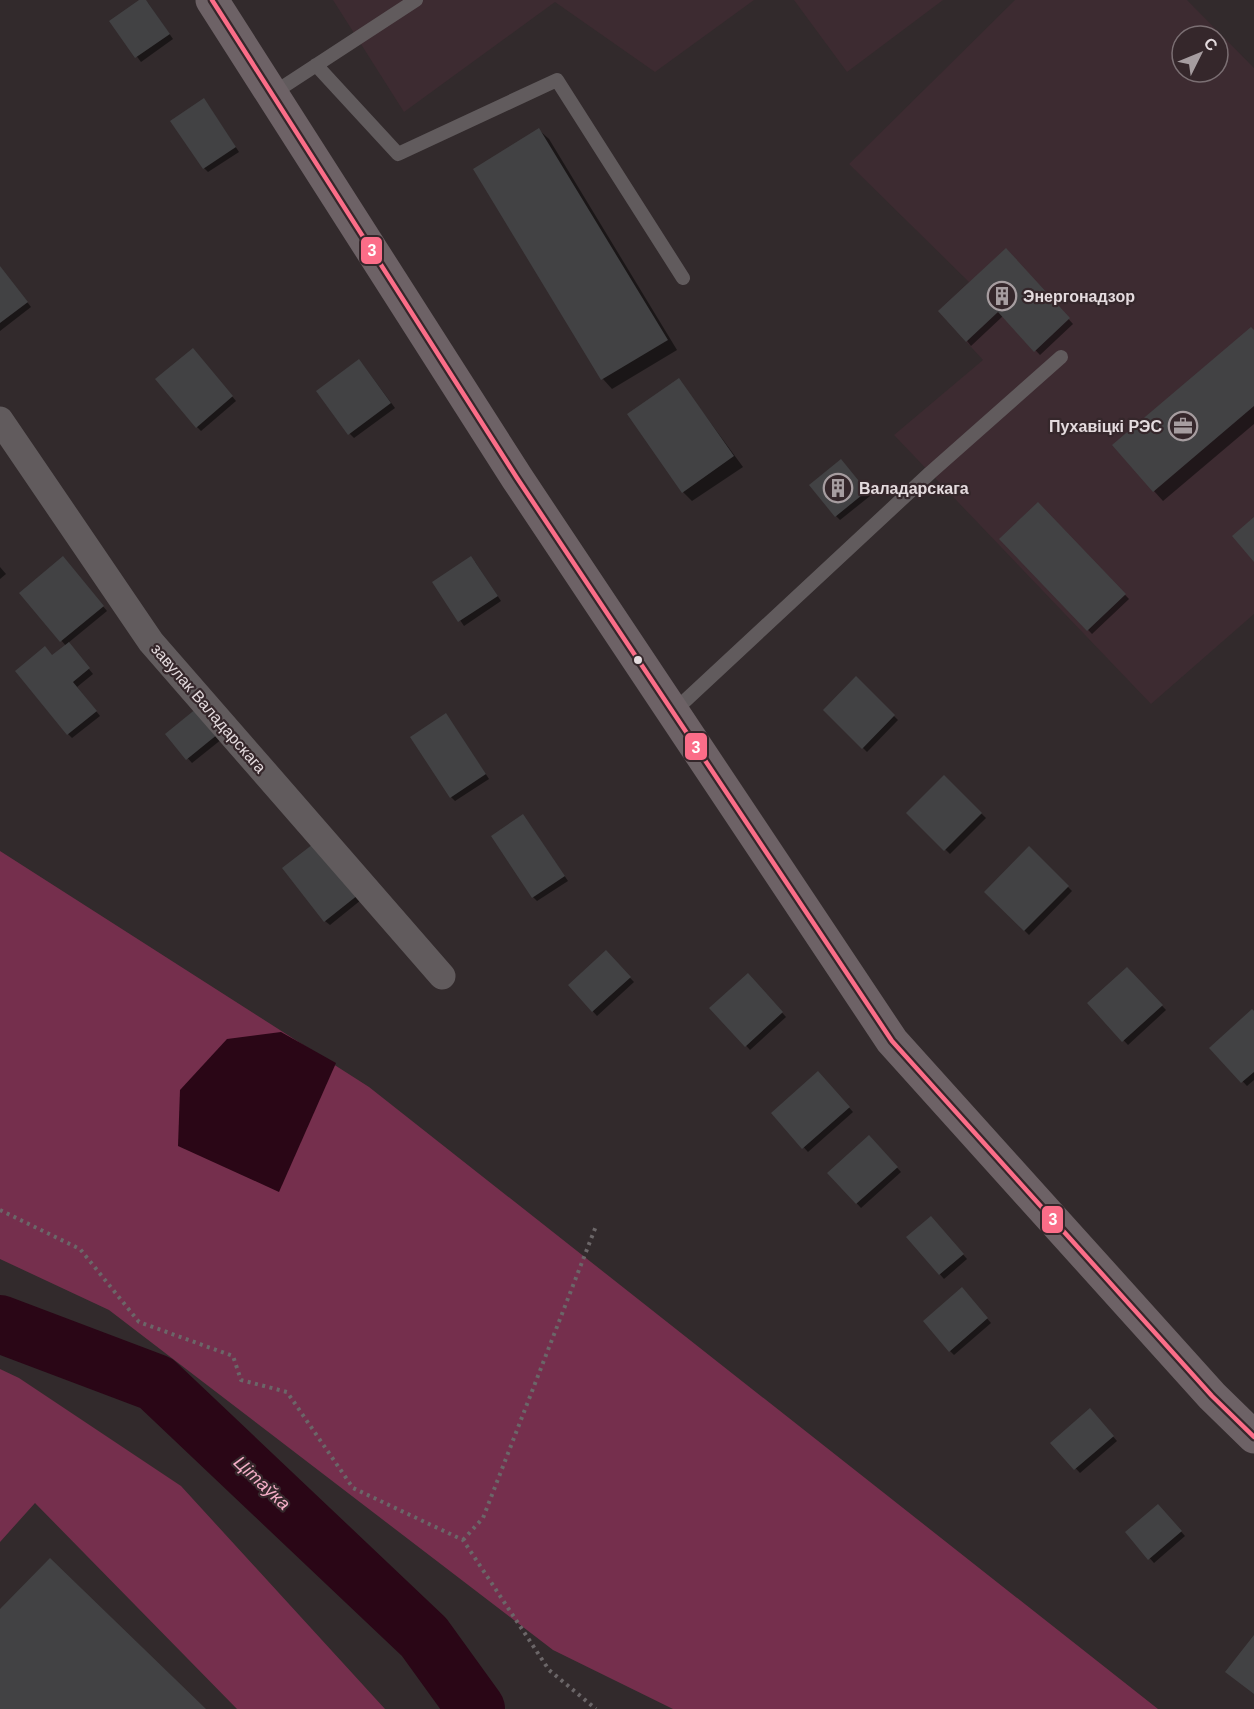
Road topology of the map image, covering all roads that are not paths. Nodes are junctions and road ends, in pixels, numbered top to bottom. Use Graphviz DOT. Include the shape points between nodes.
graph roads {
  1 [pos="212,0"];
  2 [pos="416,0"];
  3 [pos="316,65"];
  4 [pos="272,94"];
  5 [pos="683,279"];
  6 [pos="1061,357"];
  7 [pos="0,420"];
  8 [pos="673,712"];
  9 [pos="442,976"];
  10 [pos="1254,1437"];
  1 -- 4 [label="main road"];
  2 -- 3 [label="lane"];
  3 -- 4 [label="lane"];
  3 -- 5 [label="lane" via="398,153 557,80"];
  4 -- 8 [label="main road" via="517,478"];
  6 -- 8 [label="lane" via="930,472"];
  7 -- 9 [label="street, завулак Валадарскага" via="151,642"];
  8 -- 10 [label="main road" via="892,1041 1212,1396"];
}
